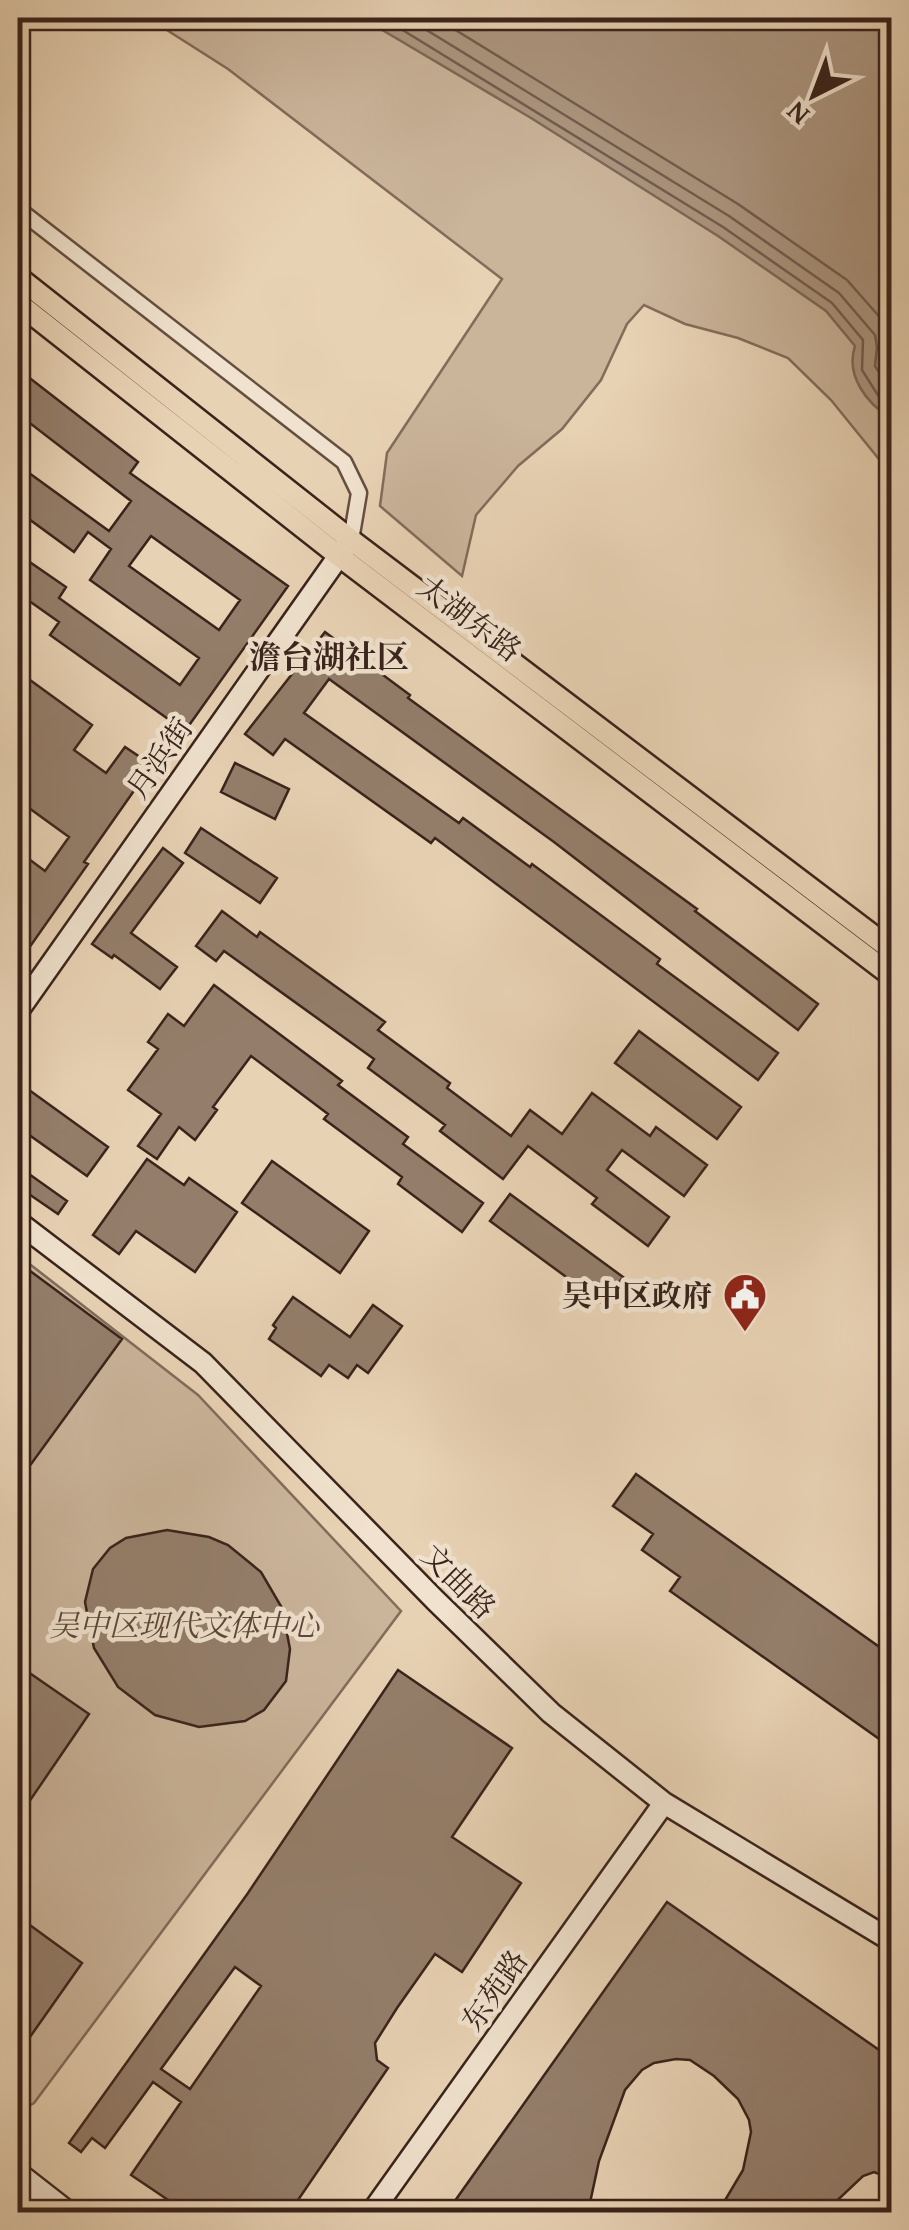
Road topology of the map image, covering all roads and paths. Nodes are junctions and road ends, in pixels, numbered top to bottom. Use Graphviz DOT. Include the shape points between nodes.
graph roads {
  1 [pos="18,209"];
  2 [pos="18,277"];
  3 [pos="18,303"];
  4 [pos="345,548"];
  5 [pos="892,950"];
  6 [pos="892,976"];
  7 [pos="18,1011"];
  8 [pos="18,1222"];
  9 [pos="664,1803"];
  10 [pos="892,1941"];
  11 [pos="18,2173"];
  12 [pos="18,2198"];
  13 [pos="36,2212"];
  14 [pos="68,2212"];
  15 [pos="372,2212"];
  1 -- 4 [label="street" via="344,462 359,493"];
  2 -- 4 [label="main road, 太湖东路"];
  3 -- 4 [label="main road, 太湖东路"];
  4 -- 5 [label="main road, 太湖东路"];
  4 -- 6 [label="main road, 太湖东路"];
  4 -- 7 [label="street, 月浜街"];
  8 -- 9 [label="street, 文曲路" via="203,1363 551,1714"];
  9 -- 10 [label="street, 文曲路"];
  9 -- 15 [label="street, 东苑路"];
  11 -- 14 [label="street"];
  12 -- 13 [label="street"];
}
